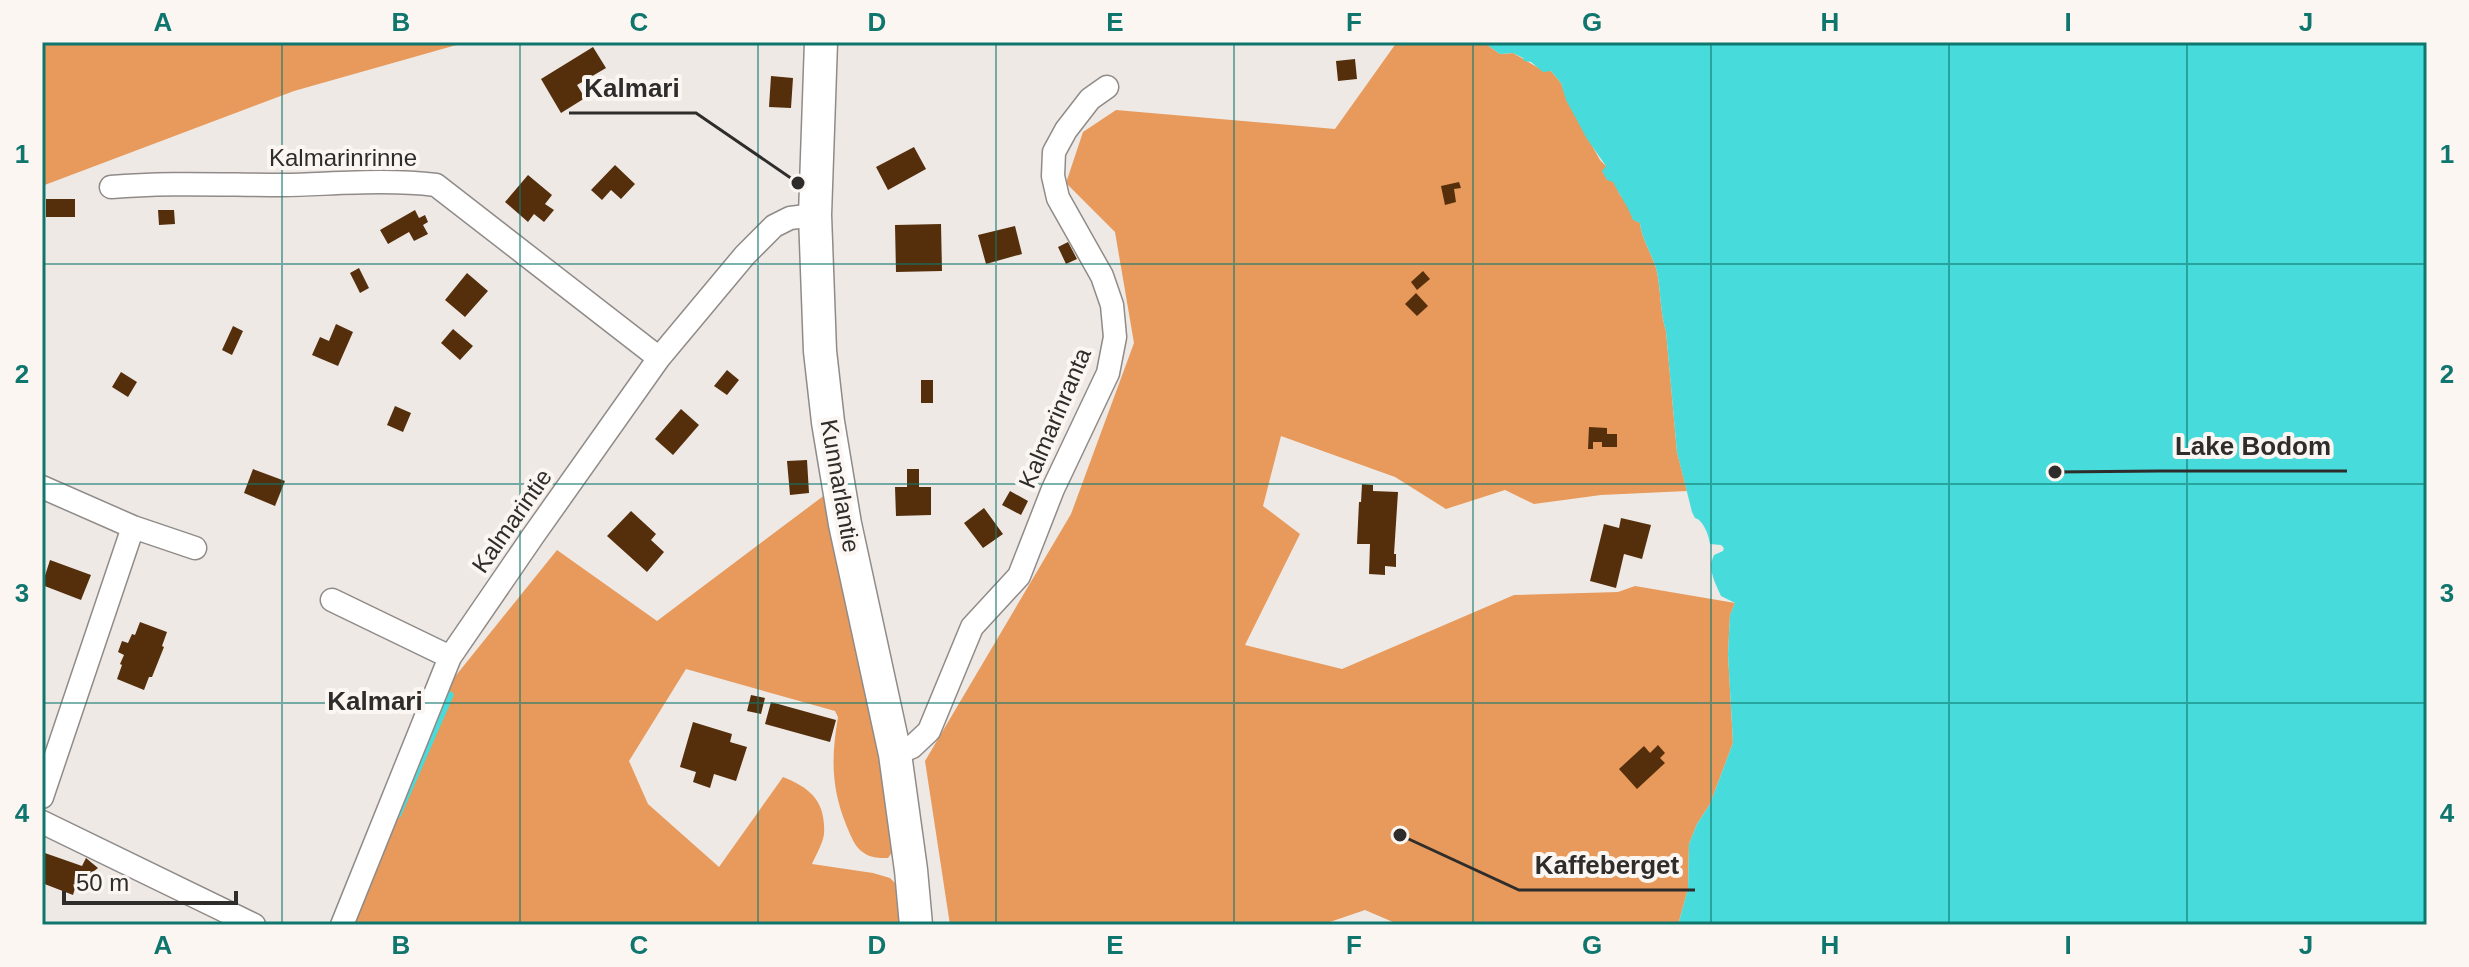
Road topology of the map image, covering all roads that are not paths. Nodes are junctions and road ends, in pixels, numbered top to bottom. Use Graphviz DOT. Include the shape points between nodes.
graph roads {
  1 [pos="821,42"];
  2 [pos="1107,87"];
  3 [pos="111,187"];
  4 [pos="815,215"];
  5 [pos="659,358"];
  6 [pos="42,487"];
  7 [pos="133,527"];
  8 [pos="195,548"];
  9 [pos="332,600"];
  10 [pos="450,657"];
  11 [pos="895,754"];
  12 [pos="42,797"];
  13 [pos="42,822"];
  14 [pos="254,925"];
  15 [pos="342,925"];
  16 [pos="916,925"];
  1 -- 4 [label="main road, Kunnarlantie"];
  2 -- 11 [label="street, Kalmarinranta" via="1090,99 1066,130 1054,152 1053,176 1058,198 1102,276 1112,305 1115,337 1108,373 1019,576 972,627 929,731"];
  3 -- 5 [label="street, Kalmarinrinne" via="436,185"];
  4 -- 5 [label="street, Kalmarintie" via="774,226"];
  4 -- 11 [label="main road, Kunnarlantie" via="828,422"];
  5 -- 10 [label="street, Kalmarintie"];
  6 -- 7 [label="street"];
  7 -- 8 [label="street"];
  7 -- 12 [label="street"];
  9 -- 10 [label="street"];
  10 -- 15 [label="street, Kalmarintie"];
  11 -- 16 [label="main road, Kunnarlantie"];
  13 -- 14 [label="street"];
}
